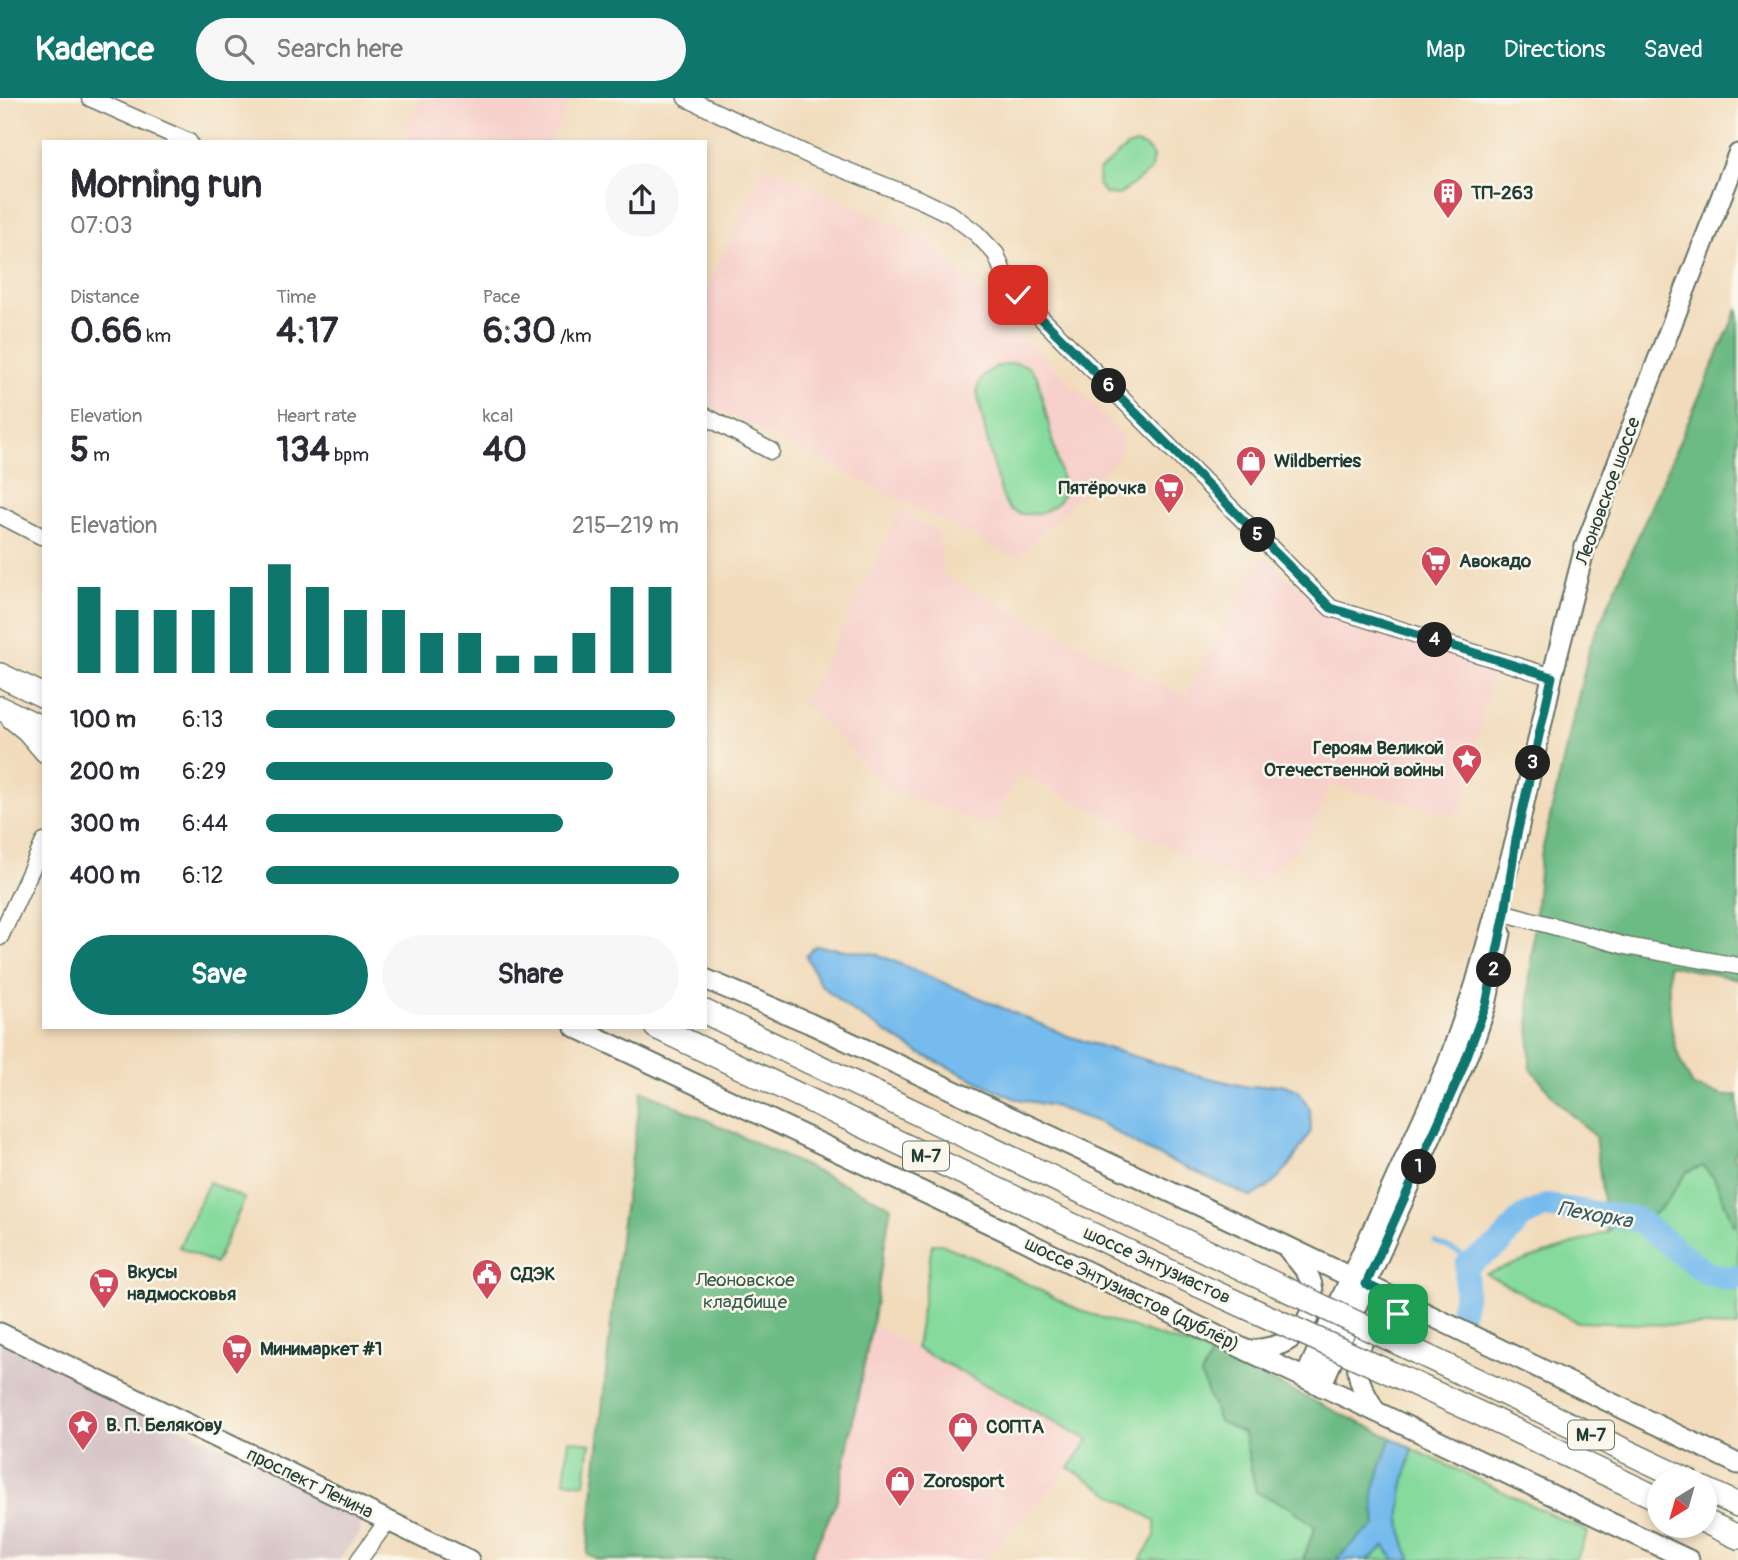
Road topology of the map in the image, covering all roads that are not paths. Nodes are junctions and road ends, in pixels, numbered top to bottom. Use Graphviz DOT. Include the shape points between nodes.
graph roads {
  1 [pos="90,98"];
  2 [pos="686,98"];
  3 [pos="184,140"];
  4 [pos="1738,154"];
  5 [pos="707,417"];
  6 [pos="771,451"];
  7 [pos="0,515"];
  8 [pos="41,536"];
  9 [pos="0,675"];
  10 [pos="1552,677"];
  11 [pos="42,695"];
  12 [pos="0,710"];
  13 [pos="42,728"];
  14 [pos="42,752"];
  15 [pos="1516,839"];
  16 [pos="42,846"];
  17 [pos="1505,913"];
  18 [pos="0,937"];
  19 [pos="1738,966"];
  20 [pos="707,980"];
  21 [pos="707,1013"];
  22 [pos="579,1029"];
  23 [pos="660,1029"];
  24 [pos="1284,1245"];
  25 [pos="1359,1281"];
  26 [pos="1429,1314"];
  27 [pos="0,1333"];
  28 [pos="1248,1351"];
  29 [pos="1313,1382"];
  30 [pos="1375,1411"];
  31 [pos="1738,1464"];
  32 [pos="1662,1468"];
  33 [pos="1647,1493"];
  34 [pos="1717,1495"];
  35 [pos="1738,1505"];
  36 [pos="388,1520"];
  37 [pos="1717,1527"];
  38 [pos="1738,1537"];
  39 [pos="359,1560"];
  40 [pos="469,1560"];
  41 [pos="1689,1560"];
  1 -- 3 [label="street"];
  2 -- 10 [label="street" via="952,215 976,233 996,254 1018,295 1331,608"];
  4 -- 10 [label="main road, Леоновское шоссе" via="1585,547"];
  5 -- 6 [label="street"];
  7 -- 8 [label="street"];
  9 -- 11 [label="highway"];
  10 -- 15 [label="main road, Леоновское шоссе"];
  12 -- 13 [label="highway"];
  12 -- 14 [label="street"];
  15 -- 17 [label="main road, Леоновское шоссе"];
  15 -- 25 [label="main road, Леоновское шоссе" via="1475,986 1447,1066"];
  16 -- 18 [label="street"];
  17 -- 19 [label="street" via="1626,946"];
  17 -- 25 [label="main road, Леоновское шоссе" via="1475,1038"];
  20 -- 24 [label="main road"];
  21 -- 32 [label="highway, шоссе Энтузиастов / М-7, bridge"];
  22 -- 28 [label="main road, шоссе Энтузиастов (дублёр)"];
  23 -- 33 [label="highway, шоссе Энтузиастов / М-7, bridge"];
  24 -- 25 [label="main road"];
  24 -- 28 [label="main road" via="1308,1275 1311,1311 1289,1340"];
  25 -- 26 [label="main road"];
  25 -- 29 [label="main road, Леоновское шоссе"];
  26 -- 30 [label="main road" via="1398,1314 1381,1322 1363,1343 1358,1371"];
  26 -- 31 [label="main road"];
  27 -- 36 [label="main road, проспект Ленина"];
  28 -- 29 [label="main road, шоссе Энтузиастов (дублёр)"];
  29 -- 30 [label="main road, шоссе Энтузиастов (дублёр)"];
  30 -- 41 [label="main road, шоссе Энтузиастов (дублёр)"];
  34 -- 35 [label="highway"];
  36 -- 39 [label="street"];
  36 -- 40 [label="main road, проспект Ленина"];
  37 -- 38 [label="highway"];
}
